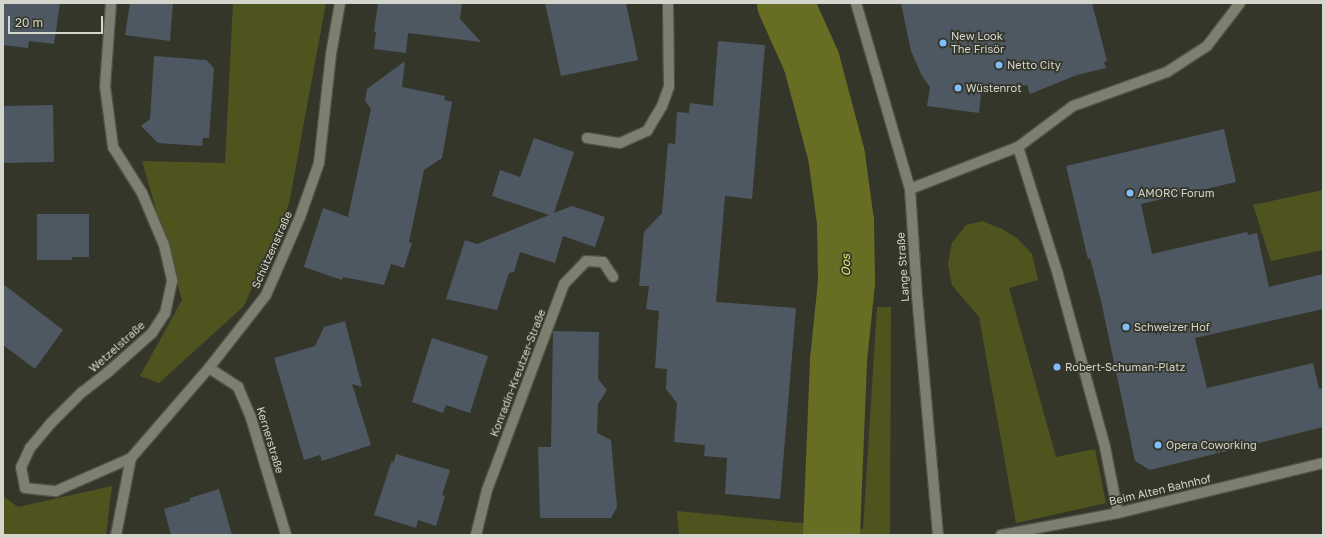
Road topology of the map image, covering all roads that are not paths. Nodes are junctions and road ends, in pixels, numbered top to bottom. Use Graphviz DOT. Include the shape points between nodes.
graph roads {
  1 [pos="111,3"];
  2 [pos="340,3"];
  3 [pos="668,3"];
  4 [pos="856,3"];
  5 [pos="1240,3"];
  6 [pos="587,138"];
  7 [pos="1018,147"];
  8 [pos="910,190"];
  9 [pos="613,277"];
  10 [pos="209,368"];
  11 [pos="131,458"];
  12 [pos="1323,463"];
  13 [pos="1118,513"];
  14 [pos="116,535"];
  15 [pos="286,535"];
  16 [pos="476,535"];
  17 [pos="938,535"];
  18 [pos="1001,535"];
  1 -- 11 [label="street, Wetzelstraße" via="105,86 113,147 142,193 164,245 172,280 165,313 152,333 82,392 51,423 30,448 21,467 25,488 56,491"];
  2 -- 10 [label="street, Schützenstraße" via="331,54 319,163 303,210 266,295"];
  3 -- 6 [label="street" via="669,87 647,131 620,142"];
  4 -- 8 [label="street, Lange Straße"];
  5 -- 7 [label="street" via="1207,46 1167,72 1073,106"];
  7 -- 8 [label="street"];
  7 -- 13 [label="street" via="1058,275 1105,447"];
  8 -- 17 [label="street, Lange Straße" via="916,295"];
  9 -- 16 [label="street, Konradin-Kreutzer-Straße" via="603,262 586,261 564,284 487,490"];
  10 -- 11 [label="street, Schützenstraße"];
  10 -- 15 [label="street, Kernerstraße" via="238,387 251,418"];
  11 -- 14 [label="street, Schützenstraße"];
  12 -- 13 [label="street, Beim Alten Bahnhof"];
  13 -- 18 [label="street, Beim Alten Bahnhof"];
}
